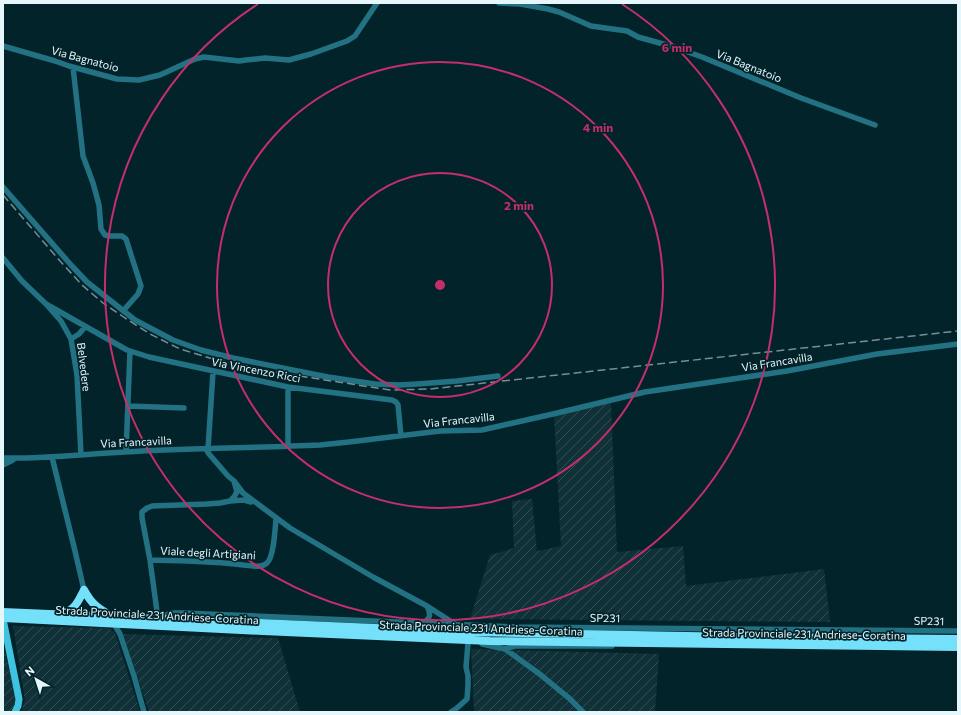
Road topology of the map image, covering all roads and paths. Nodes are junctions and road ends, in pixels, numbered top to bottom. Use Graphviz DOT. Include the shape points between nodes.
graph roads {
  1 [pos="377,3"];
  2 [pos="499,3"];
  3 [pos="3,46"];
  4 [pos="73,67"];
  5 [pos="875,125"];
  6 [pos="3,187"];
  7 [pos="3,258"];
  8 [pos="46,304"];
  9 [pos="123,311"];
  10 [pos="74,320"];
  11 [pos="85,327"];
  12 [pos="65,328"];
  13 [pos="71,339"];
  14 [pos="958,344"];
  15 [pos="130,351"];
  16 [pos="213,372"];
  17 [pos="498,376"];
  18 [pos="288,387"];
  19 [pos="128,406"];
  20 [pos="184,408"];
  21 [pos="401,436"];
  22 [pos="288,446"];
  23 [pos="207,449"];
  24 [pos="126,452"];
  25 [pos="81,455"];
  26 [pos="3,458"];
  27 [pos="52,458"];
  28 [pos="19,459"];
  29 [pos="3,465"];
  30 [pos="234,481"];
  31 [pos="230,501"];
  32 [pos="256,504"];
  33 [pos="276,518"];
  34 [pos="150,560"];
  35 [pos="84,590"];
  36 [pos="426,606"];
  37 [pos="61,615"];
  38 [pos="5,616"];
  39 [pos="158,619"];
  40 [pos="114,620"];
  41 [pos="422,623"];
  42 [pos="455,624"];
  43 [pos="958,631"];
  44 [pos="958,638"];
  45 [pos="435,639"];
  46 [pos="468,643"];
  47 [pos="958,647"];
  48 [pos="505,649"];
  49 [pos="958,650"];
  50 [pos="15,712"];
  51 [pos="144,712"];
  52 [pos="451,712"];
  53 [pos="583,712"];
  1 -- 4 [label="street, Via Bagnatoio" via="355,36 311,54 288,60 265,58 239,62 204,57 160,75 139,80 117,79"];
  2 -- 5 [label="street, Via Bagnatoio" via="548,9 591,26 627,31 638,37 702,57"];
  3 -- 4 [label="street, Via Bagnatoio"];
  4 -- 9 [label="street" via="83,156 99,205 101,229 105,235 122,236 126,239 141,286 138,294"];
  6 -- 9 [label="street" via="79,274"];
  7 -- 8 [label="street, Belvedere"];
  8 -- 10 [label="street, Via Vincenzo Ricci"];
  8 -- 12 [label="street, Belvedere"];
  9 -- 17 [label="street" via="163,336 201,350 328,377 399,385"];
  10 -- 11 [label="street, Via Vincenzo Ricci"];
  10 -- 12 [label="street"];
  11 -- 13 [label="street"];
  11 -- 15 [label="street, Via Vincenzo Ricci"];
  12 -- 13 [label="street, Belvedere"];
  13 -- 25 [label="street, Belvedere" via="77,375"];
  14 -- 21 [label="street, Via Francavilla" via="877,354 787,371 645,392 482,430 440,431"];
  15 -- 16 [label="street, Via Vincenzo Ricci"];
  15 -- 19 [label="street"];
  16 -- 18 [label="street, Via Vincenzo Ricci"];
  16 -- 23 [label="street"];
  18 -- 21 [label="street, Via Vincenzo Ricci" via="392,400 398,405"];
  18 -- 22 [label="street"];
  19 -- 20 [label="street"];
  19 -- 24 [label="street"];
  21 -- 22 [label="street, Via Francavilla"];
  22 -- 23 [label="street, Via Francavilla"];
  23 -- 24 [label="street, Via Francavilla"];
  23 -- 30 [label="street"];
  24 -- 25 [label="street, Via Francavilla"];
  25 -- 27 [label="street, Via Francavilla"];
  26 -- 28 [label="street, Via Francavilla"];
  27 -- 28 [label="street, Via Francavilla"];
  27 -- 35 [label="street"];
  28 -- 29 [label="street"];
  30 -- 31 [label="street" via="237,492"];
  30 -- 32 [label="street"];
  31 -- 32 [label="street" via="244,500"];
  31 -- 34 [label="street" via="147,508 142,512 142,518"];
  32 -- 33 [label="street"];
  33 -- 34 [label="street, Viale degli Artigiani" via="271,555 263,566"];
  33 -- 36 [label="street" via="324,549"];
  34 -- 39 [label="street"];
  35 -- 37 [label="highway" via="75,607"];
  35 -- 40 [label="highway" via="96,608"];
  36 -- 41 [label="street" via="430,612 429,617 428,621"];
  36 -- 42 [label="street"];
  37 -- 38 [label="highway, Strada Provinciale 231 Andriese-Coratina / SP231"];
  37 -- 40 [label="highway, Strada Provinciale 231 Andriese-Coratina / SP231"];
  38 -- 40 [label="highway, Strada Provinciale 231 Andriese-Coratina / SP231"];
  38 -- 50 [label="main road" via="19,699"];
  39 -- 40 [label="highway, Strada Provinciale 231 Andriese-Coratina / SP231"];
  39 -- 41 [label="street, SP231" via="171,613 182,613"];
  39 -- 44 [label="highway, Strada Provinciale 231 Andriese-Coratina / SP231" via="489,633"];
  40 -- 45 [label="highway, Strada Provinciale 231 Andriese-Coratina / SP231"];
  40 -- 51 [label="street" via="123,641"];
  41 -- 42 [label="street, SP231"];
  42 -- 43 [label="street, SP231" via="516,627"];
  45 -- 46 [label="street"];
  45 -- 47 [label="highway, Strada Provinciale 231 Andriese-Coratina / SP231"];
  46 -- 48 [label="street"];
  46 -- 52 [label="street" via="467,699"];
  48 -- 49 [label="street" via="515,646 536,646"];
  48 -- 53 [label="street" via="570,698"];
}
